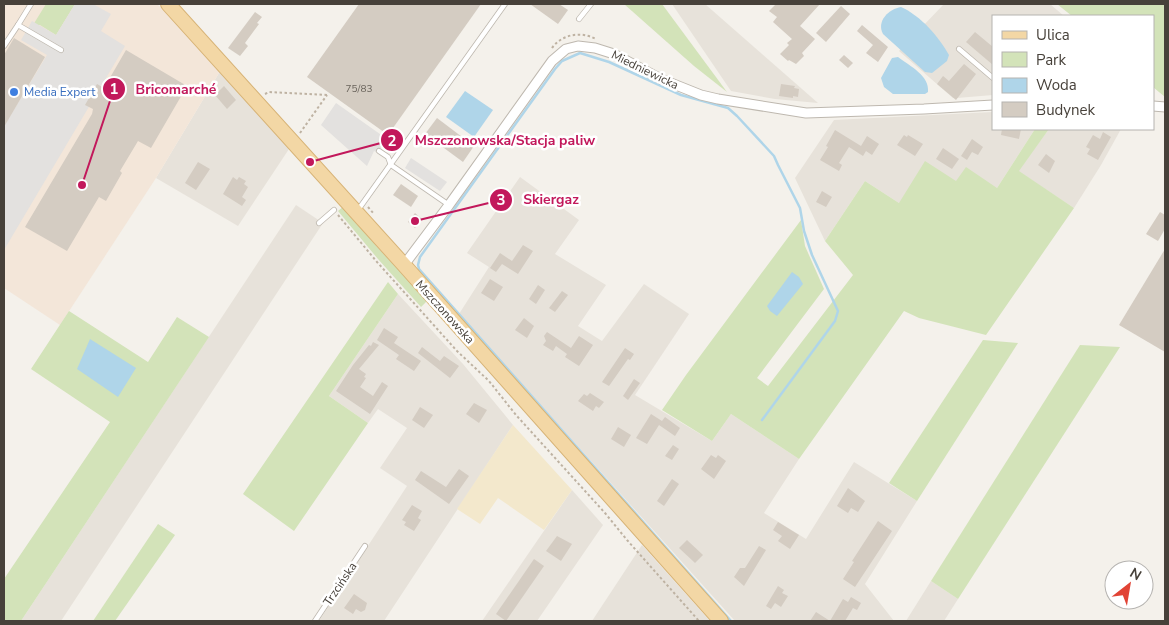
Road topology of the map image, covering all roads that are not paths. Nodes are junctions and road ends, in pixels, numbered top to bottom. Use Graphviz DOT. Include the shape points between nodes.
graph roads {
  1 [pos="31,4"];
  2 [pos="168,4"];
  3 [pos="505,4"];
  4 [pos="591,4"];
  5 [pos="580,19"];
  6 [pos="18,25"];
  7 [pos="4,46"];
  8 [pos="958,49"];
  9 [pos="60,50"];
  10 [pos="992,77"];
  11 [pos="992,105"];
  12 [pos="379,151"];
  13 [pos="391,165"];
  14 [pos="450,205"];
  15 [pos="334,210"];
  16 [pos="356,212"];
  17 [pos="318,223"];
  18 [pos="404,265"];
  19 [pos="366,546"];
  20 [pos="315,621"];
  21 [pos="721,621"];
  1 -- 6 [label="lane"];
  2 -- 16 [label="main road, Mszczonowska"];
  3 -- 13 [label="lane"];
  4 -- 5 [label="lane"];
  6 -- 7 [label="lane"];
  6 -- 9 [label="lane"];
  8 -- 10 [label="lane"];
  11 -- 14 [label="street, Miedniewicka" via="840,113 775,109 701,95 661,79 614,54 578,46 566,50 552,61"];
  12 -- 13 [label="lane" via="388,157"];
  13 -- 14 [label="lane"];
  13 -- 16 [label="lane"];
  14 -- 18 [label="street, Miedniewicka"];
  15 -- 17 [label="lane"];
  16 -- 18 [label="main road, Mszczonowska"];
  18 -- 21 [label="main road, Mszczonowska"];
  19 -- 20 [label="lane, Trzcińska"];
}
